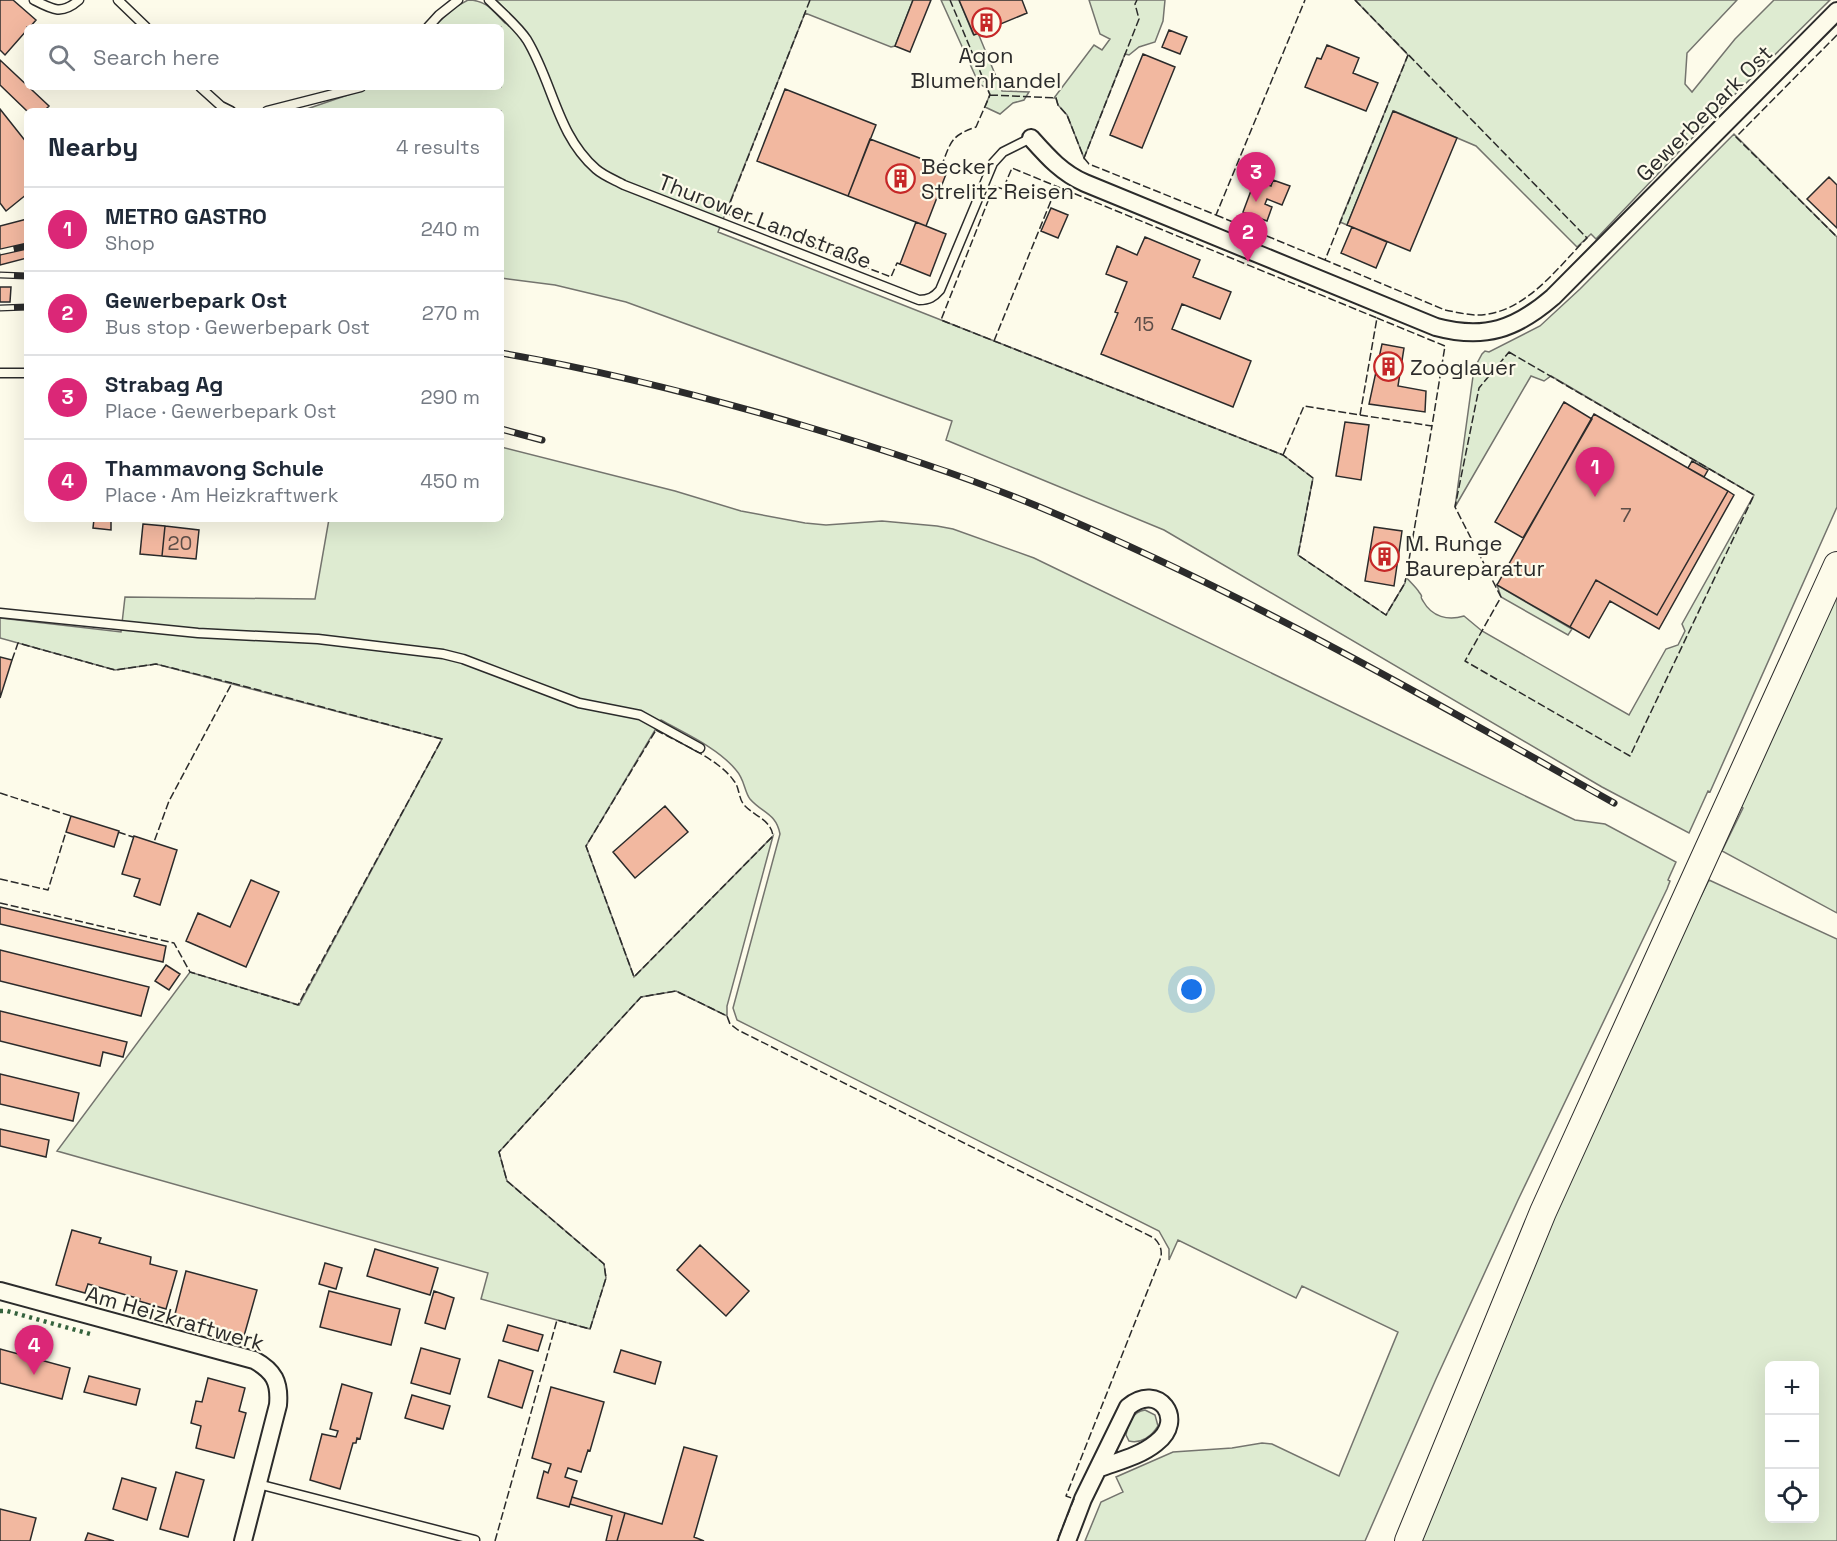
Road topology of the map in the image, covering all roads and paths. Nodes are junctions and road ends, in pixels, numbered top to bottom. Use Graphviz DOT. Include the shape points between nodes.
graph roads {
  1 [pos="34,0"];
  2 [pos="79,0"];
  3 [pos="118,0"];
  4 [pos="458,0"];
  5 [pos="489,0"];
  6 [pos="1837,11"];
  7 [pos="143,24"];
  8 [pos="431,24"];
  9 [pos="203,90"];
  10 [pos="348,90"];
  11 [pos="225,108"];
  12 [pos="279,108"];
  13 [pos="1031,138"];
  14 [pos="0,373"];
  15 [pos="24,373"];
  16 [pos="1837,565"];
  17 [pos="0,613"];
  18 [pos="700,748"];
  19 [pos="0,1291"];
  20 [pos="1100,1468"];
  21 [pos="258,1484"];
  22 [pos="475,1540"];
  23 [pos="243,1541"];
  24 [pos="1067,1541"];
  25 [pos="1408,1541"];
  1 -- 2 [label="lane" via="55,11 70,8"];
  3 -- 7 [label="lane"];
  4 -- 8 [label="lane"];
  5 -- 13 [label="lane, Thurower Landstraße" via="526,39 563,126 578,151 597,170 624,185 919,300 927,300 940,290 993,163 1003,152"];
  6 -- 13 [label="street, Gewerbepark Ost" via="1553,297 1520,321 1486,332 1467,333 1428,324 1068,176"];
  9 -- 11 [label="lane"];
  10 -- 12 [label="lane"];
  14 -- 15 [label="lane"];
  16 -- 25 [label="main road" via="1543,1212"];
  17 -- 18 [label="lane" via="186,633 318,639 443,654 579,703 640,715"];
  19 -- 21 [label="street, Am Heizkraftwerk" via="254,1360 266,1367 279,1394"];
  20 -- 20 [label="street" via="1136,1456 1156,1443 1169,1425 1165,1407 1147,1397 1128,1407"];
  20 -- 24 [label="street"];
  21 -- 22 [label="lane"];
  21 -- 23 [label="street, Am Heizkraftwerk"];
}
